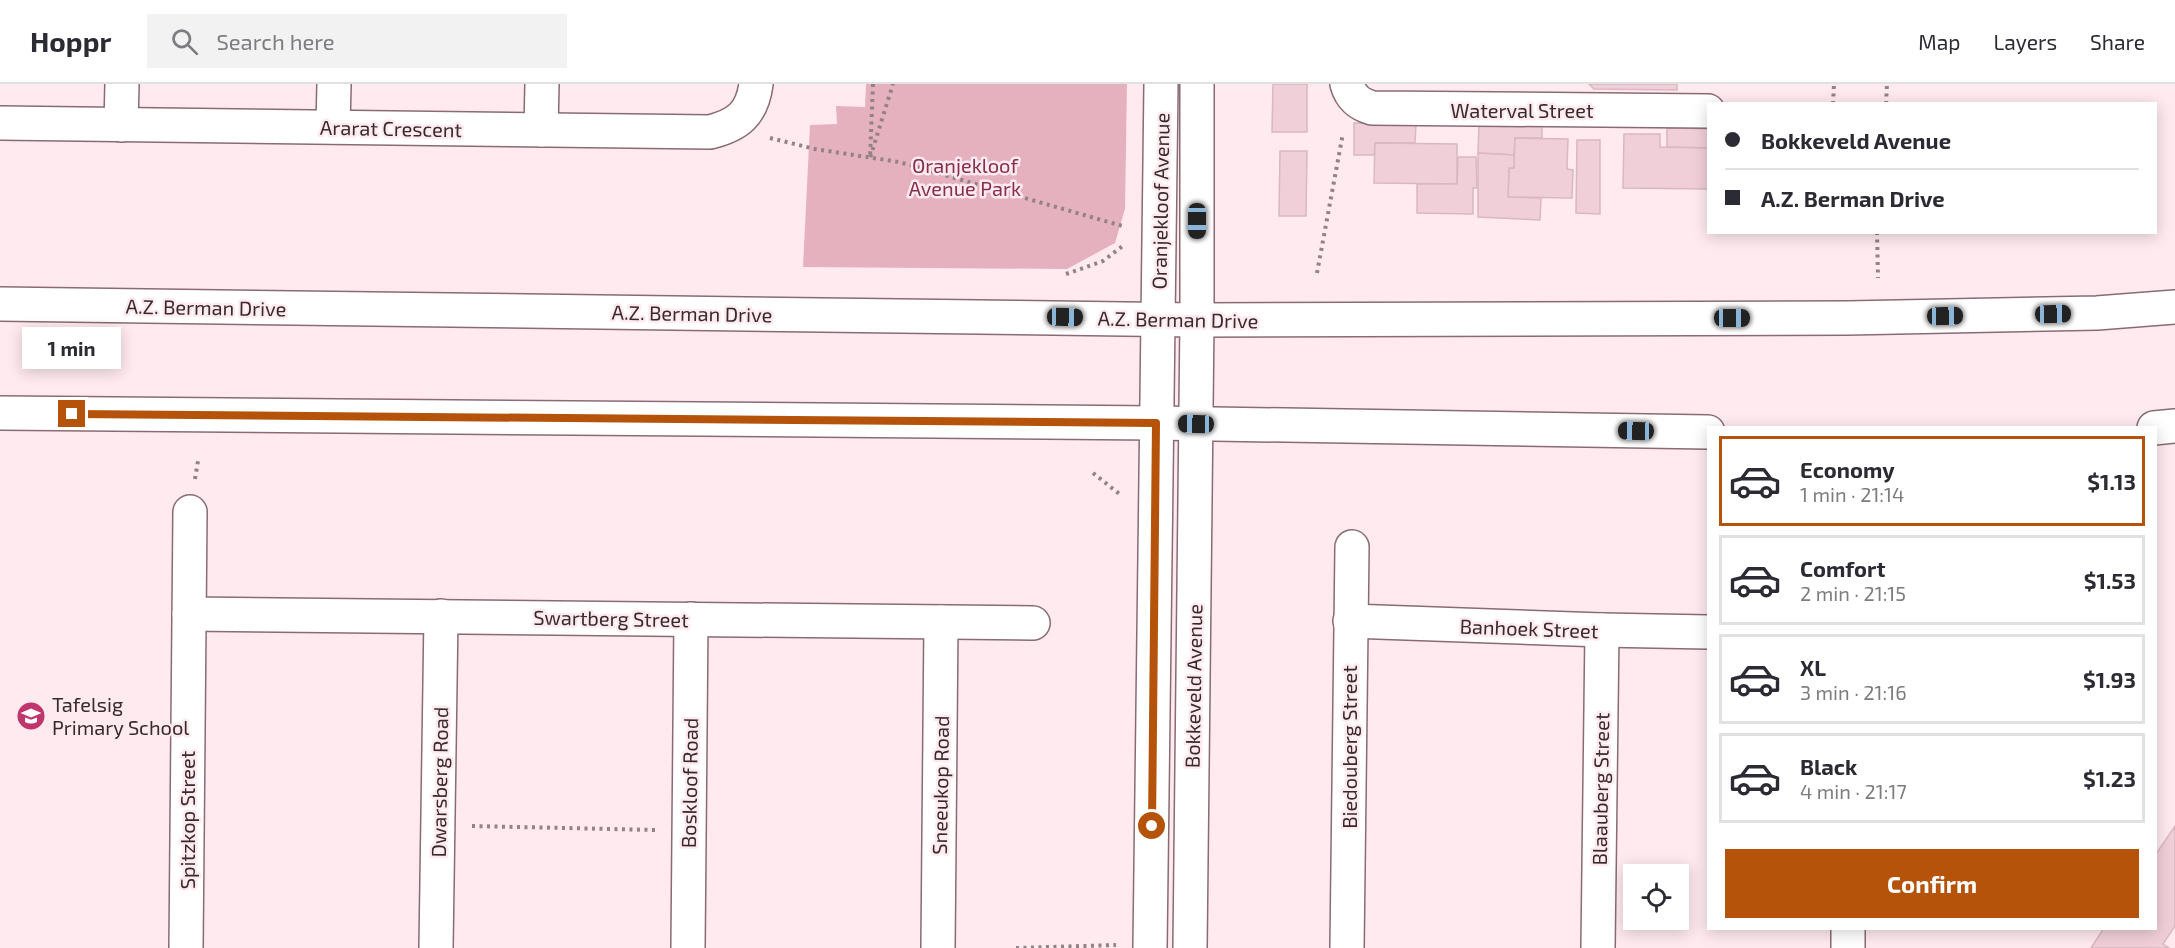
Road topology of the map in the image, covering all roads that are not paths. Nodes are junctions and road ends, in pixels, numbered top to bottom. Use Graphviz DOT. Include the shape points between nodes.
graph roads {
  1 [pos="122,84"];
  2 [pos="334,84"];
  3 [pos="542,84"];
  4 [pos="756,84"];
  5 [pos="1161,84"];
  6 [pos="1197,84"];
  7 [pos="1350,91"];
  8 [pos="1560,97"];
  9 [pos="1707,111"];
  10 [pos="0,123"];
  11 [pos="121,125"];
  12 [pos="333,127"];
  13 [pos="541,130"];
  14 [pos="0,304"];
  15 [pos="2175,307"];
  16 [pos="1159,319"];
  17 [pos="1197,320"];
  18 [pos="0,412"];
  19 [pos="1156,423"];
  20 [pos="1196,424"];
  21 [pos="2175,426"];
  22 [pos="2157,428"];
  23 [pos="1707,432"];
  24 [pos="190,512"];
  25 [pos="1352,547"];
  26 [pos="189,614"];
  27 [pos="441,616"];
  28 [pos="691,619"];
  29 [pos="1350,621"];
  30 [pos="941,622"];
  31 [pos="1034,623"];
  32 [pos="1602,630"];
  33 [pos="1707,632"];
  34 [pos="1848,930"];
  35 [pos="1150,946"];
  36 [pos="186,948"];
  37 [pos="436,948"];
  38 [pos="688,948"];
  39 [pos="938,948"];
  40 [pos="1190,948"];
  41 [pos="1347,948"];
  42 [pos="1598,948"];
  43 [pos="1848,948"];
  1 -- 11 [label="street"];
  2 -- 12 [label="street"];
  3 -- 13 [label="street"];
  4 -- 13 [label="street, Ararat Crescent" via="752,103 742,117 729,127 710,132"];
  5 -- 16 [label="street, Oranjekloof Avenue"];
  6 -- 17 [label="street, Oranjekloof Avenue"];
  7 -- 8 [label="street, Waterval Street" via="1362,105 1372,108"];
  8 -- 9 [label="street, Waterval Street"];
  10 -- 11 [label="street, Ararat Crescent"];
  11 -- 12 [label="street, Ararat Crescent"];
  12 -- 13 [label="street, Ararat Crescent"];
  14 -- 16 [label="street, A.Z. Berman Drive"];
  15 -- 17 [label="street, A.Z. Berman Drive" via="2097,313 1848,318"];
  16 -- 17 [label="street, A.Z. Berman Drive"];
  16 -- 19 [label="street, Oranjekloof Avenue"];
  17 -- 20 [label="street, Oranjekloof Avenue"];
  18 -- 19 [label="street"];
  19 -- 20 [label="street"];
  19 -- 35 [label="street, Bokkeveld Avenue"];
  20 -- 23 [label="street"];
  20 -- 40 [label="street, Bokkeveld Avenue"];
  21 -- 22 [label="street"];
  24 -- 26 [label="street, Spitzkop Street"];
  25 -- 29 [label="street, Biedouberg Street"];
  26 -- 27 [label="street, Swartberg Street"];
  26 -- 36 [label="street, Spitzkop Street"];
  27 -- 28 [label="street, Swartberg Street"];
  27 -- 37 [label="street, Dwarsberg Road"];
  28 -- 30 [label="street, Swartberg Street"];
  28 -- 38 [label="street, Boskloof Road"];
  29 -- 32 [label="street, Banhoek Street"];
  29 -- 41 [label="street, Biedouberg Street"];
  30 -- 31 [label="street, Swartberg Street"];
  30 -- 39 [label="street, Sneeukop Road"];
  32 -- 33 [label="street, Banhoek Street"];
  32 -- 42 [label="street, Blaauberg Street"];
  34 -- 43 [label="street"];
}
